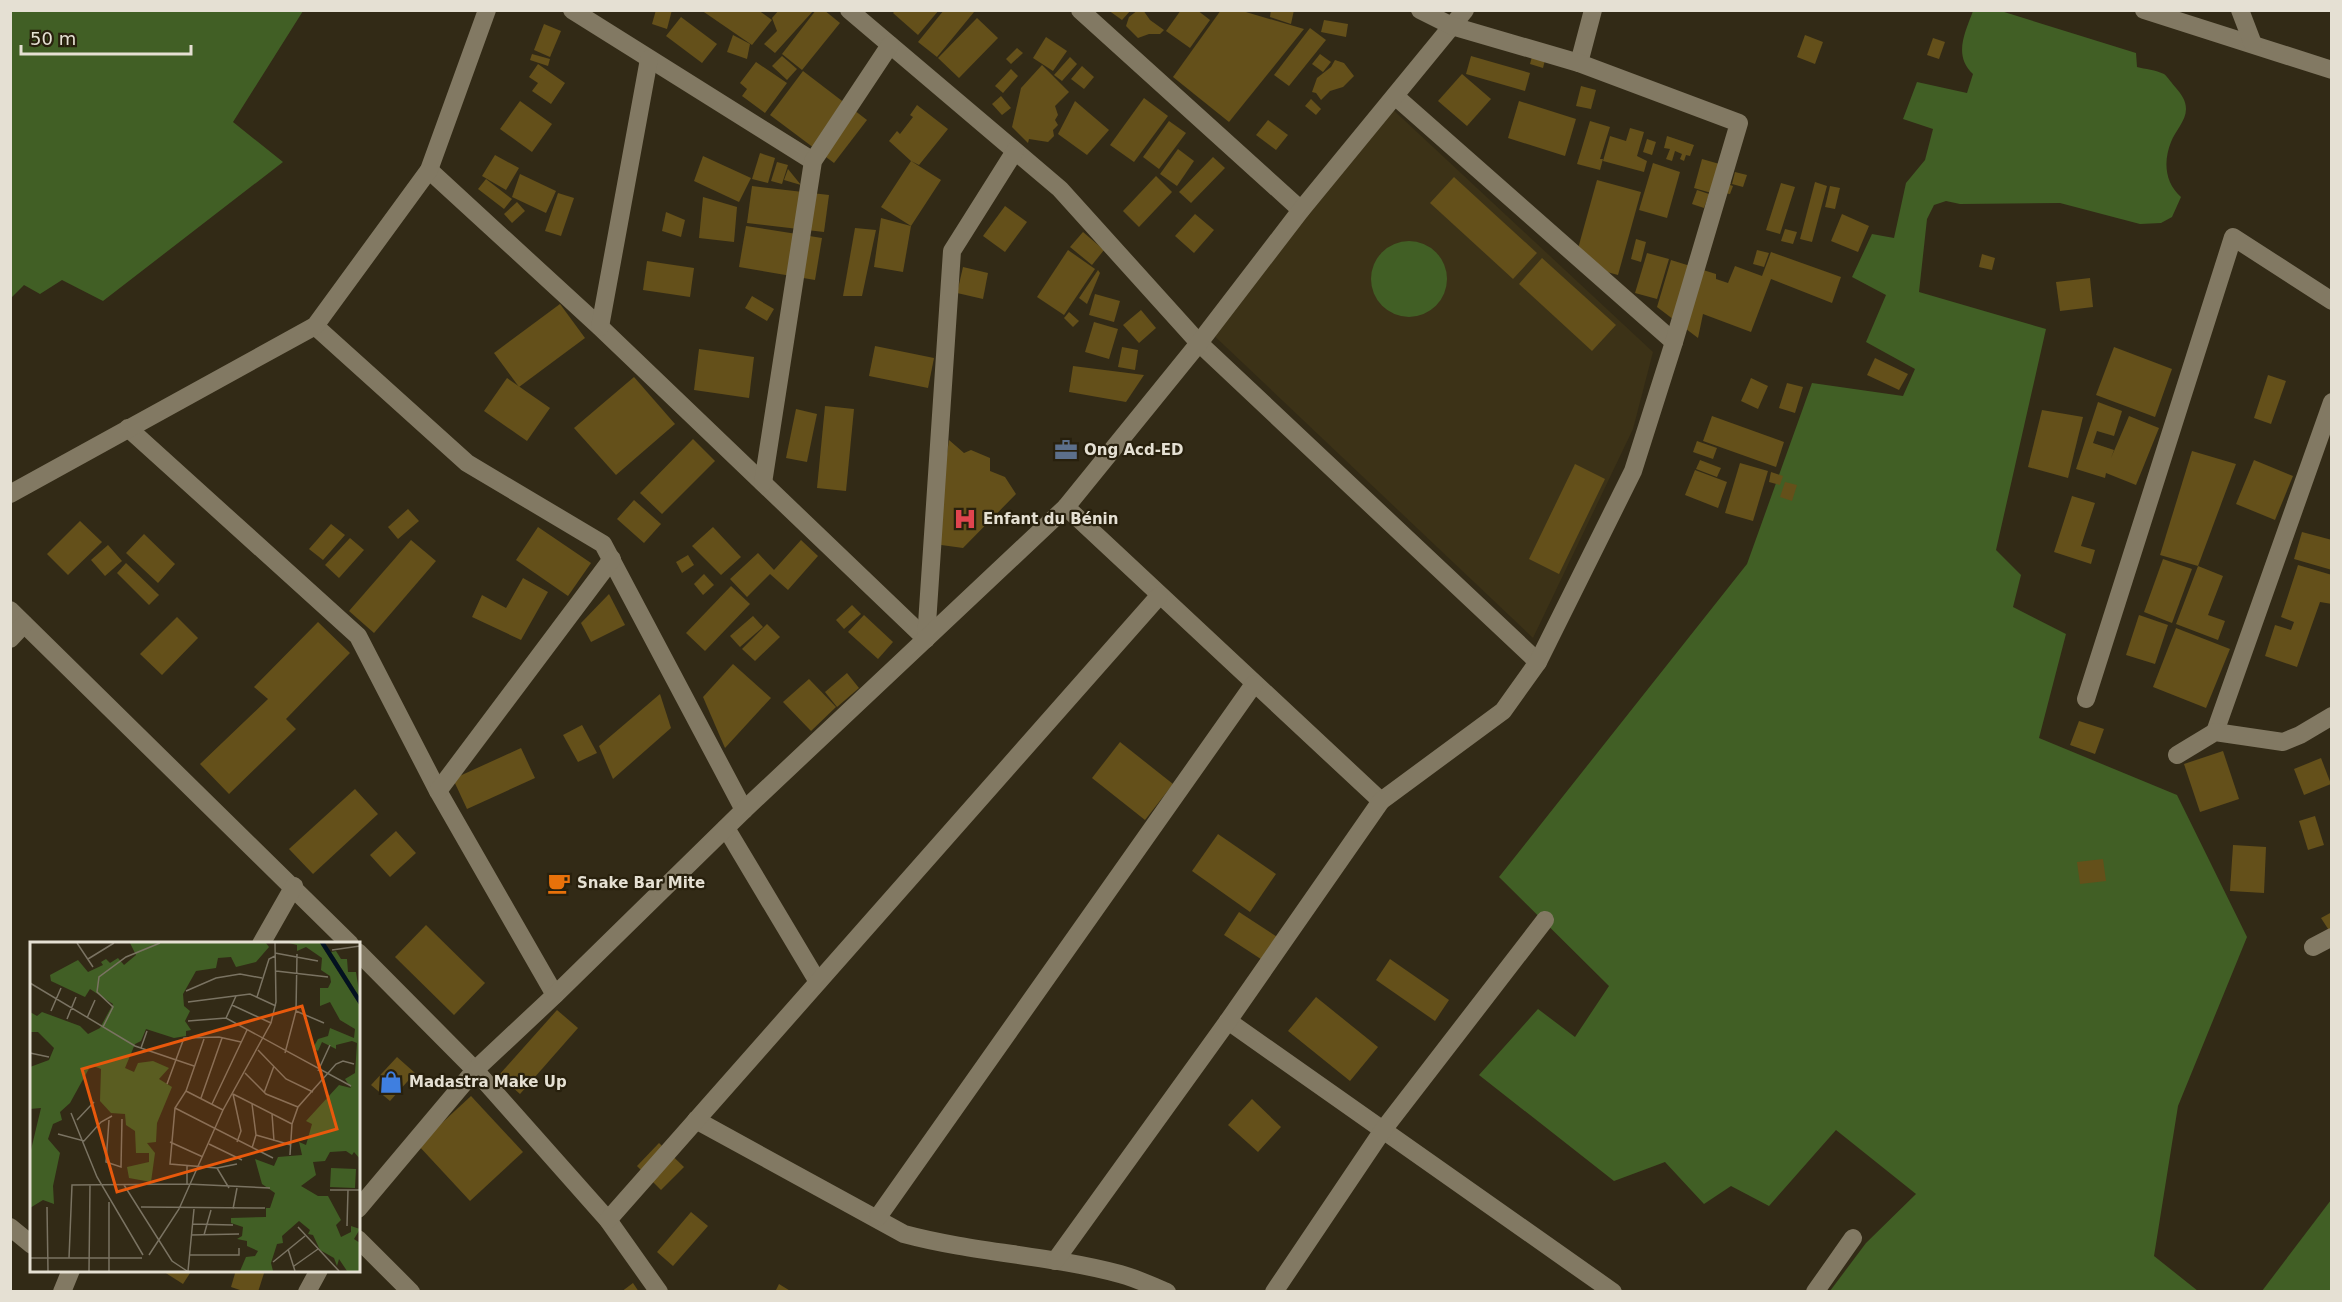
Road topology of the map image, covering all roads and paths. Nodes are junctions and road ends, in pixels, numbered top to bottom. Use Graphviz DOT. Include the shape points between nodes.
graph roads {
  1 [pos="487,10"];
  2 [pos="572,10"];
  3 [pos="849,10"];
  4 [pos="1080,10"];
  5 [pos="1420,10"];
  6 [pos="1465,10"];
  7 [pos="1593,10"];
  8 [pos="2144,10"];
  9 [pos="2240,10"];
  10 [pos="1452,26"];
  11 [pos="2253,44"];
  12 [pos="890,45"];
  13 [pos="649,59"];
  14 [pos="1579,63"];
  15 [pos="2331,70"];
  16 [pos="1395,96"];
  17 [pos="1015,151"];
  18 [pos="813,161"];
  19 [pos="429,170"];
  20 [pos="1301,210"];
  21 [pos="2331,302"];
  22 [pos="315,326"];
  23 [pos="600,327"];
  24 [pos="1674,342"];
  25 [pos="1199,343"];
  26 [pos="2331,402"];
  27 [pos="128,428"];
  28 [pos="763,483"];
  29 [pos="10,494"];
  30 [pos="1066,507"];
  31 [pos="612,559"];
  32 [pos="1159,596"];
  33 [pos="10,610"];
  34 [pos="24,624"];
  35 [pos="10,639"];
  36 [pos="926,639"];
  37 [pos="1538,662"];
  38 [pos="1254,684"];
  39 [pos="2086,699"];
  40 [pos="2331,716"];
  41 [pos="2215,732"];
  42 [pos="2177,755"];
  43 [pos="438,791"];
  44 [pos="1381,801"];
  45 [pos="744,810"];
  46 [pos="726,828"];
  47 [pos="294,886"];
  48 [pos="1545,920"];
  49 [pos="2331,937"];
  50 [pos="262,942"];
  51 [pos="348,942"];
  52 [pos="2313,947"];
  53 [pos="360,954"];
  54 [pos="818,982"];
  55 [pos="555,995"];
  56 [pos="1228,1021"];
  57 [pos="474,1070"];
  58 [pos="696,1120"];
  59 [pos="1383,1130"];
  60 [pos="360,1207"];
  61 [pos="878,1217"];
  62 [pos="608,1220"];
  63 [pos="10,1227"];
  64 [pos="1852,1238"];
  65 [pos="360,1241"];
  66 [pos="30,1243"];
  67 [pos="1055,1261"];
  68 [pos="318,1272"];
  69 [pos="307,1292"];
  70 [pos="411,1292"];
  71 [pos="659,1292"];
  72 [pos="1167,1292"];
  73 [pos="1274,1292"];
  74 [pos="1613,1292"];
  75 [pos="1815,1292"];
  1 -- 19 [label="street"];
  2 -- 13 [label="street"];
  3 -- 12 [label="street"];
  4 -- 20 [label="street"];
  5 -- 10 [label="street"];
  6 -- 10 [label="street"];
  7 -- 14 [label="street"];
  8 -- 11 [label="street"];
  9 -- 11 [label="street"];
  10 -- 14 [label="street"];
  10 -- 16 [label="street"];
  11 -- 15 [label="street"];
  12 -- 17 [label="street"];
  12 -- 18 [label="street"];
  13 -- 18 [label="street"];
  13 -- 23 [label="street"];
  14 -- 24 [label="street" via="1739,123"];
  16 -- 20 [label="street"];
  16 -- 24 [label="street"];
  17 -- 25 [label="street" via="1060,189"];
  17 -- 36 [label="street" via="952,251"];
  18 -- 28 [label="street"];
  19 -- 22 [label="street"];
  19 -- 23 [label="street"];
  20 -- 25 [label="street"];
  21 -- 39 [label="street" via="2233,237"];
  22 -- 27 [label="street"];
  22 -- 31 [label="street" via="467,463 603,544"];
  23 -- 28 [label="street"];
  24 -- 37 [label="street" via="1633,471"];
  25 -- 30 [label="street"];
  25 -- 37 [label="street"];
  26 -- 41 [label="street"];
  27 -- 29 [label="street"];
  27 -- 43 [label="street" via="358,636"];
  28 -- 36 [label="street"];
  30 -- 32 [label="street"];
  30 -- 36 [label="street"];
  31 -- 43 [label="street"];
  31 -- 45 [label="street"];
  32 -- 38 [label="street"];
  32 -- 54 [label="street"];
  33 -- 34 [label="street"];
  34 -- 35 [label="street"];
  34 -- 47 [label="street"];
  36 -- 45 [label="street"];
  37 -- 44 [label="street" via="1503,711"];
  38 -- 44 [label="street"];
  38 -- 61 [label="street"];
  40 -- 41 [label="street" via="2283,742"];
  41 -- 42 [label="street"];
  43 -- 55 [label="street"];
  44 -- 56 [label="street"];
  45 -- 46 [label="street"];
  46 -- 54 [label="street"];
  46 -- 55 [label="street"];
  47 -- 50 [label="street"];
  47 -- 51 [label="street"];
  48 -- 59 [label="street"];
  49 -- 52 [label="street"];
  53 -- 57 [label="street"];
  54 -- 58 [label="street"];
  55 -- 57 [label="street"];
  56 -- 59 [label="street"];
  56 -- 67 [label="street"];
  57 -- 60 [label="street"];
  57 -- 62 [label="street"];
  58 -- 61 [label="street"];
  58 -- 62 [label="street"];
  59 -- 73 [label="street"];
  59 -- 74 [label="street"];
  61 -- 67 [label="street" via="904,1234 939,1243"];
  62 -- 71 [label="street"];
  63 -- 66 [label="street"];
  64 -- 75 [label="street"];
  65 -- 70 [label="street"];
  67 -- 72 [label="street" via="1121,1274"];
  68 -- 69 [label="street"];
}
